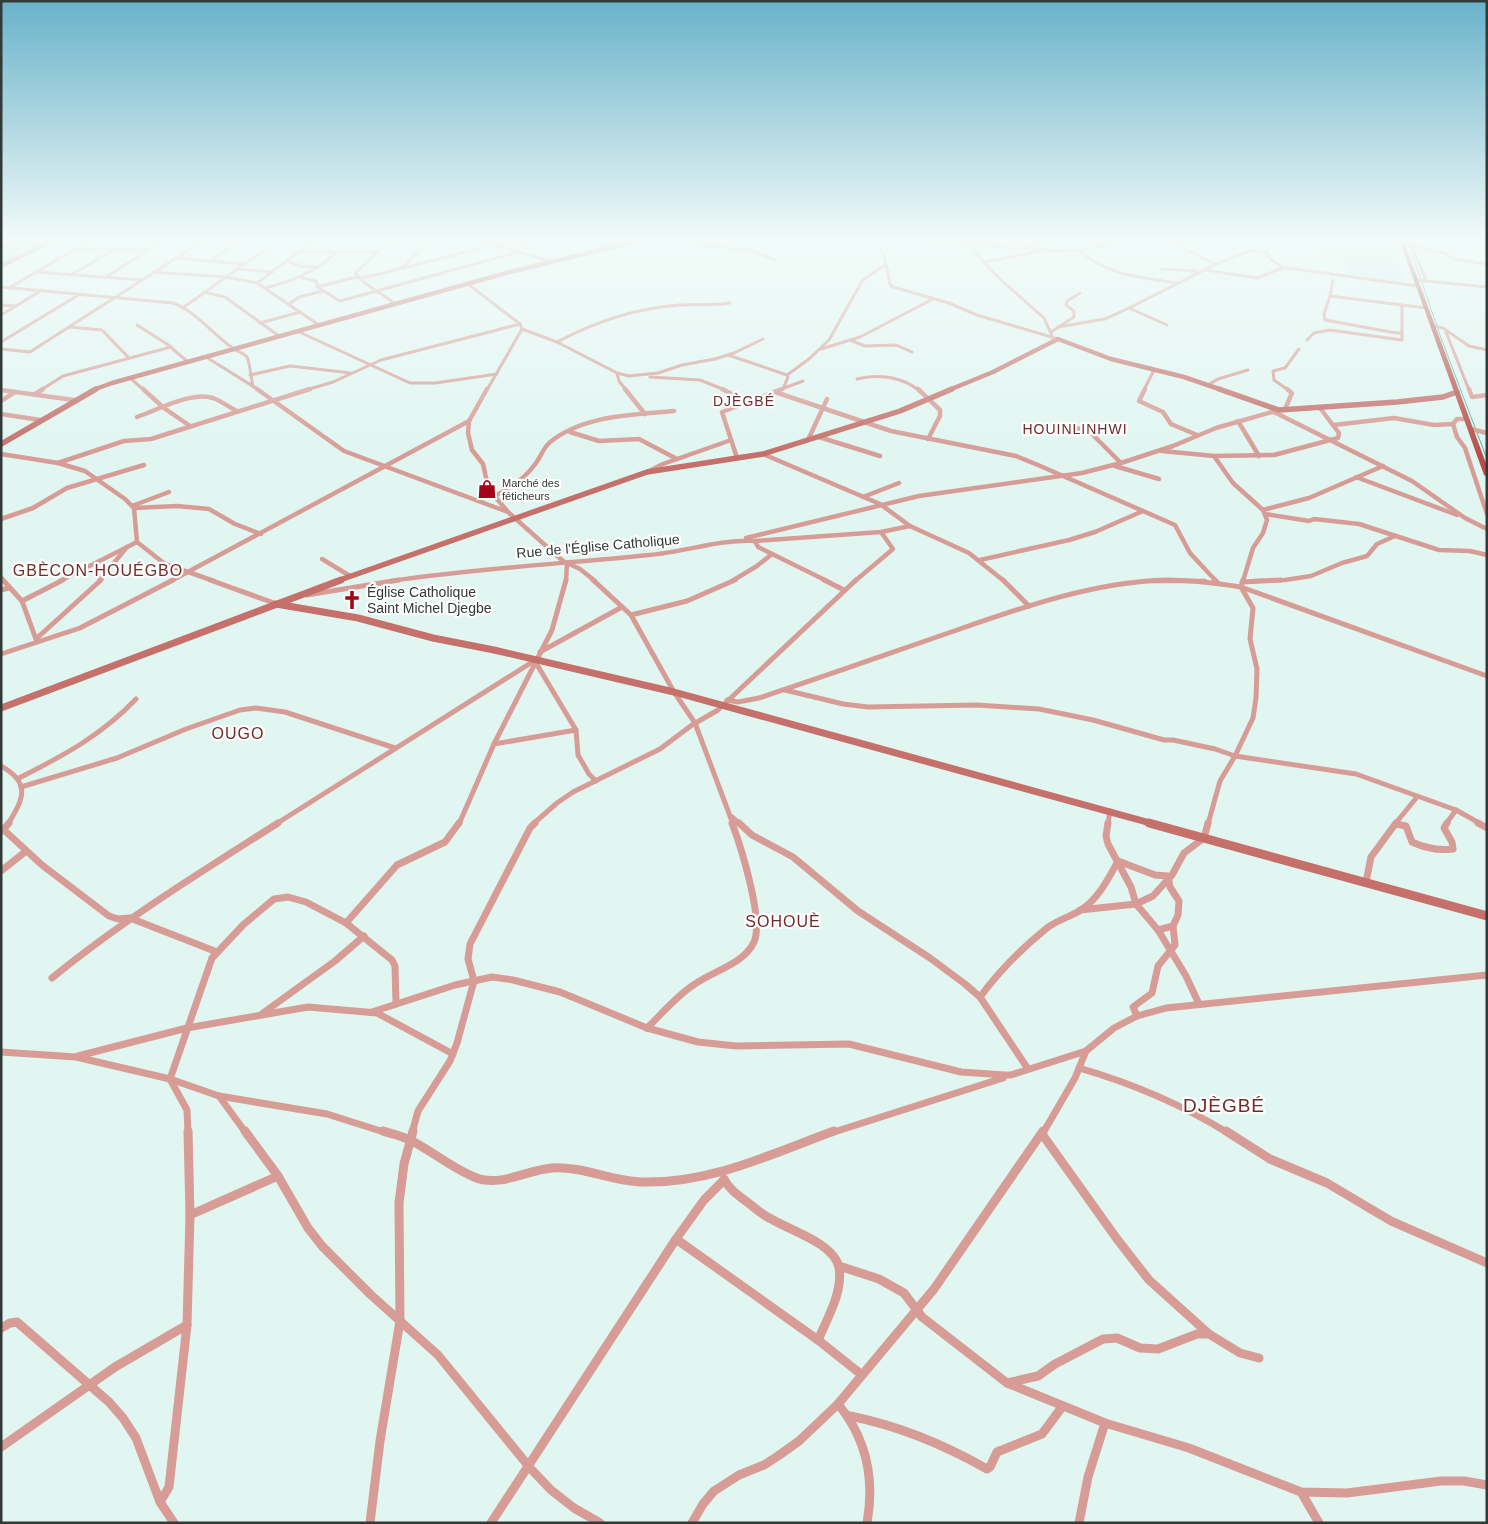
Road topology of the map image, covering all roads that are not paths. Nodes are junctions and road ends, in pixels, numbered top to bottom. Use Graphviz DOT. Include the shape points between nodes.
graph roads {
  1 [pos="53,310"];
  2 [pos="95,310"];
  3 [pos="188,310"];
  4 [pos="242,310"];
  5 [pos="297,310"];
  6 [pos="373,310"];
  7 [pos="502,310"];
  8 [pos="645,310"];
  9 [pos="846,310"];
  10 [pos="910,310"];
  11 [pos="967,310"];
  12 [pos="1035,310"];
  13 [pos="1073,310"];
  14 [pos="1124,310"];
  15 [pos="1133,310"];
  16 [pos="1325,310"];
  17 [pos="1402,310"];
  18 [pos="1427,310"];
  19 [pos="300,312"];
  20 [pos="260,323"];
  21 [pos="520,324"];
  22 [pos="137,325"];
  23 [pos="319,325"];
  24 [pos="1167,325"];
  25 [pos="1432,326"];
  26 [pos="69,327"];
  27 [pos="1058,327"];
  28 [pos="522,329"];
  29 [pos="297,331"];
  30 [pos="1051,332"];
  31 [pos="1446,332"];
  32 [pos="1402,333"];
  33 [pos="279,336"];
  34 [pos="1055,338"];
  35 [pos="763,340"];
  36 [pos="850,340"];
  37 [pos="1308,340"];
  38 [pos="1,342"];
  39 [pos="557,342"];
  40 [pos="171,347"];
  41 [pos="1,349"];
  42 [pos="234,349"];
  43 [pos="1300,349"];
  44 [pos="819,350"];
  45 [pos="1487,350"];
  46 [pos="912,352"];
  47 [pos="728,355"];
  48 [pos="128,357"];
  49 [pos="206,357"];
  50 [pos="188,362"];
  51 [pos="370,364"];
  52 [pos="1154,370"];
  53 [pos="1248,370"];
  54 [pos="617,373"];
  55 [pos="250,374"];
  56 [pos="351,374"];
  57 [pos="497,374"];
  58 [pos="787,375"];
  59 [pos="629,376"];
  60 [pos="130,378"];
  61 [pos="857,378"];
  62 [pos="803,381"];
  63 [pos="1208,385"];
  64 [pos="253,387"];
  65 [pos="783,389"];
  66 [pos="1,390"];
  67 [pos="16,392"];
  68 [pos="775,392"];
  69 [pos="1457,392"];
  70 [pos="35,394"];
  71 [pos="1487,395"];
  72 [pos="827,399"];
  73 [pos="930,399"];
  74 [pos="74,400"];
  75 [pos="1,401"];
  76 [pos="271,401"];
  77 [pos="748,402"];
  78 [pos="164,408"];
  79 [pos="823,408"];
  80 [pos="1320,408"];
  81 [pos="1279,410"];
  82 [pos="237,411"];
  83 [pos="674,411"];
  84 [pos="1,414"];
  85 [pos="645,414"];
  86 [pos="137,417"];
  87 [pos="1467,419"];
  88 [pos="40,420"];
  89 [pos="470,421"];
  90 [pos="863,422"];
  91 [pos="1238,422"];
  92 [pos="1453,424"];
  93 [pos="1334,425"];
  94 [pos="190,426"];
  95 [pos="1076,428"];
  96 [pos="1475,430"];
  97 [pos="570,432"];
  98 [pos="1487,433"];
  99 [pos="819,436"];
  100 [pos="1197,436"];
  101 [pos="928,438"];
  102 [pos="731,440"];
  103 [pos="808,440"];
  104 [pos="1327,440"];
  105 [pos="1,444"];
  106 [pos="1160,450"];
  107 [pos="1,454"];
  108 [pos="763,454"];
  109 [pos="880,456"];
  110 [pos="1214,456"];
  111 [pos="1259,456"];
  112 [pos="737,458"];
  113 [pos="676,459"];
  114 [pos="58,462"];
  115 [pos="1121,463"];
  116 [pos="144,465"];
  117 [pos="1113,465"];
  118 [pos="1383,466"];
  119 [pos="384,467"];
  120 [pos="647,472"];
  121 [pos="1487,475"];
  122 [pos="1063,476"];
  123 [pos="1356,477"];
  124 [pos="95,478"];
  125 [pos="1158,480"];
  126 [pos="900,483"];
  127 [pos="169,492"];
  128 [pos="494,496"];
  129 [pos="863,496"];
  130 [pos="880,504"];
  131 [pos="133,507"];
  132 [pos="1143,511"];
  133 [pos="508,512"];
  134 [pos="1264,512"];
  135 [pos="1487,514"];
  136 [pos="515,517"];
  137 [pos="1465,518"];
  138 [pos="1,519"];
  139 [pos="910,526"];
  140 [pos="1487,529"];
  141 [pos="881,532"];
  142 [pos="261,534"];
  143 [pos="1394,536"];
  144 [pos="740,540"];
  145 [pos="755,541"];
  146 [pos="138,542"];
  147 [pos="128,547"];
  148 [pos="772,554"];
  149 [pos="1487,554"];
  150 [pos="322,559"];
  151 [pos="980,560"];
  152 [pos="565,562"];
  153 [pos="191,572"];
  154 [pos="350,576"];
  155 [pos="1,577"];
  156 [pos="1217,582"];
  157 [pos="1242,585"];
  158 [pos="9,588"];
  159 [pos="1,590"];
  160 [pos="844,590"];
  161 [pos="289,598"];
  162 [pos="22,601"];
  163 [pos="274,604"];
  164 [pos="622,606"];
  165 [pos="1029,606"];
  166 [pos="631,615"];
  167 [pos="37,641"];
  168 [pos="1,654"];
  169 [pos="538,658"];
  170 [pos="1487,676"];
  171 [pos="785,690"];
  172 [pos="674,692"];
  173 [pos="136,698"];
  174 [pos="725,703"];
  175 [pos="1,708"];
  176 [pos="695,723"];
  177 [pos="576,730"];
  178 [pos="494,744"];
  179 [pos="395,748"];
  180 [pos="1235,756"];
  181 [pos="1,766"];
  182 [pos="18,778"];
  183 [pos="596,781"];
  184 [pos="21,787"];
  185 [pos="1417,797"];
  186 [pos="1456,810"];
  187 [pos="1110,811"];
  188 [pos="730,816"];
  189 [pos="1396,824"];
  190 [pos="1487,828"];
  191 [pos="3,830"];
  192 [pos="1204,838"];
  193 [pos="25,852"];
  194 [pos="1118,861"];
  195 [pos="1,870"];
  196 [pos="1168,879"];
  197 [pos="1366,882"];
  198 [pos="1136,904"];
  199 [pos="1080,910"];
  200 [pos="1487,916"];
  201 [pos="130,918"];
  202 [pos="346,923"];
  203 [pos="1172,926"];
  204 [pos="1158,930"];
  205 [pos="364,936"];
  206 [pos="217,952"];
  207 [pos="1170,952"];
  208 [pos="1487,975"];
  209 [pos="52,978"];
  210 [pos="474,981"];
  211 [pos="980,997"];
  212 [pos="396,1004"];
  213 [pos="1199,1004"];
  214 [pos="372,1012"];
  215 [pos="262,1015"];
  216 [pos="1137,1016"];
  217 [pos="188,1028"];
  218 [pos="646,1028"];
  219 [pos="1086,1050"];
  220 [pos="1,1052"];
  221 [pos="453,1054"];
  222 [pos="76,1057"];
  223 [pos="1080,1068"];
  224 [pos="1028,1069"];
  225 [pos="1011,1075"];
  226 [pos="170,1079"];
  227 [pos="219,1096"];
  228 [pos="1042,1134"];
  229 [pos="410,1140"];
  230 [pos="278,1176"];
  231 [pos="724,1176"];
  232 [pos="190,1215"];
  233 [pos="676,1239"];
  234 [pos="1487,1263"];
  235 [pos="840,1266"];
  236 [pos="916,1311"];
  237 [pos="400,1321"];
  238 [pos="187,1325"];
  239 [pos="1,1328"];
  240 [pos="1210,1334"];
  241 [pos="818,1340"];
  242 [pos="1259,1358"];
  243 [pos="862,1375"];
  244 [pos="1007,1383"];
  245 [pos="87,1384"];
  246 [pos="838,1404"];
  247 [pos="1062,1406"];
  248 [pos="850,1416"];
  249 [pos="1105,1423"];
  250 [pos="1,1447"];
  251 [pos="528,1465"];
  252 [pos="1487,1484"];
  253 [pos="1301,1492"];
  254 [pos="160,1502"];
  255 [pos="174,1523"];
  256 [pos="370,1523"];
  257 [pos="491,1523"];
  258 [pos="600,1523"];
  259 [pos="692,1523"];
  260 [pos="867,1523"];
  261 [pos="1079,1523"];
  262 [pos="1319,1523"];
  1 -- 38 [label="street"];
  2 -- 26 [label="street"];
  3 -- 42 [label="street"];
  4 -- 20 [label="street"];
  5 -- 19 [label="street"];
  6 -- 23 [label="street"];
  7 -- 21 [label="street"];
  8 -- 39 [label="street" via="580,331"];
  9 -- 44 [label="street" via="829,340"];
  10 -- 36 [label="street"];
  11 -- 34 [label="street"];
  12 -- 30 [label="street" via="1044,318"];
  13 -- 27 [label="street" via="1074,317"];
  14 -- 27 [label="street" via="1105,319"];
  15 -- 24 [label="street"];
  16 -- 32 [label="street" via="1325,320 1329,322"];
  17 -- 32 [label="street"];
  18 -- 25 [label="main road"];
  19 -- 20 [label="street"];
  19 -- 23 [label="street"];
  20 -- 33 [label="street"];
  21 -- 28 [label="street"];
  21 -- 51 [label="street"];
  22 -- 40 [label="street"];
  23 -- 29 [label="street"];
  25 -- 31 [label="street"];
  25 -- 69 [label="main road"];
  26 -- 41 [label="street" via="30,352"];
  26 -- 48 [label="street" via="102,330"];
  27 -- 30 [label="street"];
  28 -- 39 [label="street"];
  28 -- 57 [label="street"];
  29 -- 33 [label="street"];
  29 -- 51 [label="street"];
  30 -- 34 [label="street"];
  31 -- 45 [label="street" via="1469,346"];
  31 -- 71 [label="street" via="1472,397"];
  32 -- 37 [label="street" via="1402,340 1330,330 1314,333"];
  33 -- 42 [label="street"];
  34 -- 52 [label="street" via="1111,359"];
  34 -- 73 [label="street" via="1006,366"];
  35 -- 47 [label="street"];
  36 -- 44 [label="street"];
  36 -- 46 [label="street" via="865,346 896,345"];
  39 -- 54 [label="street"];
  40 -- 48 [label="street"];
  40 -- 50 [label="street"];
  42 -- 49 [label="street"];
  42 -- 55 [label="street" via="248,358"];
  43 -- 81 [label="street" via="1285,368 1273,371 1274,380 1292,393"];
  44 -- 58 [label="street"];
  47 -- 58 [label="street"];
  47 -- 59 [label="street" via="658,373"];
  48 -- 70 [label="street" via="59,378"];
  49 -- 50 [label="street"];
  49 -- 64 [label="street"];
  50 -- 60 [label="street"];
  51 -- 56 [label="street"];
  51 -- 57 [label="street" via="398,380 415,384"];
  52 -- 63 [label="street"];
  52 -- 100 [label="street" via="1139,401 1163,412 1171,424"];
  53 -- 63 [label="street" via="1240,376 1216,379"];
  54 -- 59 [label="street"];
  54 -- 85 [label="street" via="619,381"];
  55 -- 56 [label="street" via="290,366"];
  55 -- 64 [label="street"];
  56 -- 76 [label="street"];
  57 -- 89 [label="street"];
  58 -- 65 [label="street"];
  59 -- 77 [label="street" via="700,380"];
  60 -- 74 [label="street" via="100,387"];
  60 -- 78 [label="street"];
  61 -- 73 [label="street" via="894,379 921,389"];
  62 -- 65 [label="street"];
  63 -- 81 [label="street"];
  64 -- 76 [label="street"];
  65 -- 68 [label="street"];
  66 -- 67 [label="street"];
  67 -- 70 [label="street"];
  67 -- 75 [label="street"];
  68 -- 77 [label="street"];
  68 -- 79 [label="street"];
  69 -- 80 [label="street" via="1423,399"];
  69 -- 87 [label="main road"];
  70 -- 74 [label="street"];
  72 -- 79 [label="street"];
  73 -- 90 [label="street"];
  73 -- 101 [label="street" via="940,410"];
  74 -- 88 [label="street"];
  76 -- 82 [label="street"];
  76 -- 119 [label="street" via="344,451"];
  77 -- 102 [label="street" via="722,412"];
  78 -- 82 [label="street" via="206,396"];
  78 -- 86 [label="street"];
  78 -- 94 [label="street"];
  79 -- 90 [label="street"];
  79 -- 103 [label="street"];
  80 -- 81 [label="street"];
  80 -- 93 [label="street"];
  81 -- 91 [label="street"];
  81 -- 104 [label="street"];
  82 -- 94 [label="street"];
  83 -- 85 [label="street"];
  84 -- 88 [label="street"];
  85 -- 97 [label="street" via="602,420"];
  87 -- 92 [label="street" via="1457,418"];
  87 -- 96 [label="main road"];
  88 -- 105 [label="street"];
  89 -- 119 [label="street"];
  89 -- 128 [label="street" via="470,445 483,464"];
  90 -- 99 [label="street"];
  90 -- 101 [label="street"];
  91 -- 100 [label="street"];
  91 -- 111 [label="street"];
  92 -- 93 [label="street" via="1394,419"];
  92 -- 135 [label="street" via="1465,448"];
  93 -- 104 [label="street" via="1338,438"];
  94 -- 114 [label="street" via="151,439 124,441"];
  95 -- 115 [label="street" via="1091,434"];
  96 -- 98 [label="street"];
  96 -- 121 [label="main road"];
  97 -- 113 [label="street" via="599,441 639,439"];
  97 -- 128 [label="street" via="548,444 532,467 506,490"];
  99 -- 103 [label="street"];
  99 -- 109 [label="street"];
  100 -- 106 [label="street"];
  101 -- 122 [label="street" via="1016,456"];
  102 -- 112 [label="street"];
  102 -- 113 [label="street"];
  103 -- 108 [label="street"];
  104 -- 111 [label="street" via="1289,452"];
  104 -- 118 [label="street"];
  106 -- 110 [label="street"];
  106 -- 115 [label="street"];
  107 -- 114 [label="street"];
  108 -- 112 [label="street"];
  108 -- 129 [label="street"];
  110 -- 111 [label="street"];
  110 -- 134 [label="street" via="1233,482"];
  112 -- 120 [label="street"];
  113 -- 120 [label="street"];
  114 -- 124 [label="street" via="80,468"];
  115 -- 117 [label="street"];
  116 -- 124 [label="street"];
  117 -- 122 [label="street"];
  117 -- 125 [label="street"];
  118 -- 123 [label="street"];
  118 -- 137 [label="street" via="1412,481"];
  119 -- 133 [label="street"];
  119 -- 142 [label="street"];
  120 -- 136 [label="street"];
  122 -- 130 [label="street"];
  122 -- 132 [label="street"];
  123 -- 134 [label="street" via="1309,498"];
  123 -- 137 [label="street"];
  124 -- 131 [label="street"];
  124 -- 138 [label="street" via="62,490 33,508"];
  126 -- 129 [label="street"];
  127 -- 131 [label="street"];
  128 -- 133 [label="street"];
  129 -- 130 [label="street"];
  130 -- 139 [label="street"];
  130 -- 144 [label="street"];
  131 -- 142 [label="street" via="209,509"];
  131 -- 146 [label="street"];
  132 -- 151 [label="street" via="1086,535"];
  132 -- 156 [label="street" via="1175,525 1190,553"];
  133 -- 136 [label="street"];
  134 -- 143 [label="street" via="1309,521 1359,524"];
  134 -- 157 [label="street" via="1267,526 1253,548"];
  136 -- 152 [label="street"];
  136 -- 154 [label="street"];
  137 -- 140 [label="street"];
  139 -- 141 [label="street, Rue de l'Église Catholique"];
  139 -- 151 [label="street"];
  141 -- 145 [label="street, Rue de l'Église Catholique"];
  141 -- 160 [label="street" via="892,549"];
  142 -- 153 [label="street"];
  143 -- 149 [label="street" via="1439,550"];
  143 -- 157 [label="street" via="1377,544 1367,556 1342,562 1311,576"];
  144 -- 145 [label="street, Rue de l'Église Catholique"];
  144 -- 152 [label="street, Rue de l'Église Catholique" via="652,555"];
  145 -- 148 [label="street" via="758,547"];
  146 -- 147 [label="street"];
  146 -- 153 [label="street" via="165,564"];
  147 -- 162 [label="street"];
  147 -- 167 [label="street" via="101,580"];
  148 -- 160 [label="street"];
  148 -- 166 [label="street" via="756,569 735,581 680,603"];
  150 -- 154 [label="street"];
  151 -- 165 [label="street"];
  152 -- 161 [label="street, Rue de l'Église Catholique" via="450,572"];
  152 -- 164 [label="street" via="585,573"];
  152 -- 169 [label="street" via="566,583 552,630"];
  153 -- 163 [label="street"];
  153 -- 167 [label="street" via="92,623"];
  154 -- 161 [label="street"];
  155 -- 158 [label="street"];
  156 -- 157 [label="street"];
  156 -- 165 [label="street" via="1129,584"];
  157 -- 170 [label="street"];
  157 -- 180 [label="street" via="1253,608 1250,638 1257,680 1252,718"];
  158 -- 159 [label="street"];
  158 -- 162 [label="street"];
  160 -- 174 [label="street"];
  161 -- 163 [label="street"];
  162 -- 167 [label="street"];
  163 -- 169 [label="street" via="358,618 434,638"];
  163 -- 175 [label="street"];
  164 -- 166 [label="street"];
  164 -- 169 [label="street"];
  165 -- 171 [label="street"];
  166 -- 172 [label="street"];
  167 -- 168 [label="street"];
  169 -- 172 [label="street"];
  169 -- 177 [label="street"];
  169 -- 178 [label="street"];
  169 -- 179 [label="street"];
  171 -- 174 [label="street" via="744,702"];
  171 -- 180 [label="street" via="796,696 882,708 1004,706 1046,710"];
  172 -- 174 [label="street"];
  172 -- 176 [label="street"];
  173 -- 182 [label="street" via="106,730"];
  174 -- 176 [label="street"];
  174 -- 187 [label="street"];
  176 -- 183 [label="street" via="661,748"];
  176 -- 188 [label="street"];
  177 -- 178 [label="street"];
  177 -- 183 [label="street" via="578,754"];
  178 -- 202 [label="street" via="452,835 437,847 397,865"];
  179 -- 184 [label="street" via="284,712 256,708 240,710 117,758"];
  179 -- 201 [label="street"];
  180 -- 185 [label="street" via="1340,771"];
  180 -- 192 [label="street" via="1220,781"];
  181 -- 182 [label="street"];
  182 -- 184 [label="street"];
  183 -- 210 [label="street" via="539,816 530,828 470,945 468,959"];
  184 -- 191 [label="street" via="15,814"];
  185 -- 186 [label="street"];
  185 -- 189 [label="street"];
  186 -- 189 [label="street" via="1444,828 1452,849 1442,851 1419,846 1412,842 1406,826"];
  186 -- 190 [label="street"];
  187 -- 192 [label="street"];
  187 -- 194 [label="street" via="1106,836"];
  188 -- 211 [label="street" via="752,835 793,856 858,912 930,958"];
  188 -- 218 [label="street" via="742,847 757,920 754,942 736,961 694,984"];
  189 -- 197 [label="street" via="1371,857"];
  191 -- 193 [label="street"];
  192 -- 196 [label="street" via="1184,853"];
  192 -- 197 [label="street"];
  193 -- 195 [label="street"];
  193 -- 201 [label="street" via="109,916"];
  194 -- 196 [label="street" via="1168,876"];
  194 -- 198 [label="street"];
  194 -- 199 [label="street" via="1104,888"];
  196 -- 198 [label="street" via="1153,896"];
  196 -- 203 [label="street" via="1179,901 1178,915"];
  197 -- 200 [label="street"];
  198 -- 199 [label="street"];
  198 -- 204 [label="street"];
  199 -- 211 [label="street" via="1049,926 1000,969"];
  201 -- 206 [label="street"];
  201 -- 209 [label="street"];
  202 -- 205 [label="street"];
  202 -- 206 [label="street" via="306,902 280,898 268,903"];
  203 -- 204 [label="street"];
  203 -- 207 [label="street" via="1175,945"];
  204 -- 207 [label="street"];
  205 -- 212 [label="street" via="395,966"];
  205 -- 215 [label="street" via="336,961"];
  206 -- 217 [label="street" via="210,963"];
  207 -- 213 [label="street"];
  207 -- 216 [label="street" via="1158,966 1152,992 1133,1007"];
  208 -- 213 [label="street"];
  210 -- 212 [label="street"];
  210 -- 218 [label="street" via="492,977 560,992"];
  210 -- 221 [label="street"];
  211 -- 224 [label="street"];
  212 -- 214 [label="street"];
  213 -- 216 [label="street"];
  214 -- 215 [label="street" via="308,1007"];
  214 -- 221 [label="street" via="397,1022"];
  215 -- 217 [label="street"];
  216 -- 219 [label="street" via="1114,1028"];
  217 -- 222 [label="street"];
  217 -- 226 [label="street"];
  218 -- 225 [label="street" via="698,1042 736,1046 849,1044 976,1075"];
  219 -- 223 [label="street"];
  219 -- 224 [label="street"];
  220 -- 222 [label="street"];
  221 -- 229 [label="street" via="418,1111"];
  222 -- 226 [label="street"];
  223 -- 228 [label="street"];
  223 -- 234 [label="street" via="1168,1100 1270,1159 1327,1183 1392,1221"];
  224 -- 225 [label="street"];
  225 -- 231 [label="street" via="841,1129"];
  226 -- 227 [label="street"];
  226 -- 232 [label="street" via="187,1110"];
  227 -- 229 [label="street" via="327,1114"];
  227 -- 230 [label="street"];
  228 -- 236 [label="street" via="946,1274"];
  228 -- 240 [label="street" via="1149,1280"];
  229 -- 231 [label="street" via="474,1177 486,1180 500,1180 550,1168 639,1182"];
  229 -- 237 [label="street" via="401,1177 399,1203"];
  230 -- 232 [label="street"];
  230 -- 237 [label="street" via="322,1246"];
  231 -- 233 [label="street"];
  231 -- 235 [label="street" via="732,1190 762,1214 827,1249"];
  232 -- 238 [label="street"];
  233 -- 241 [label="street"];
  233 -- 251 [label="street"];
  235 -- 236 [label="street" via="894,1286 909,1298"];
  235 -- 241 [label="street" via="832,1306"];
  236 -- 243 [label="street"];
  236 -- 244 [label="street"];
  237 -- 251 [label="street" via="446,1364"];
  237 -- 256 [label="street"];
  238 -- 245 [label="street" via="156,1340"];
  238 -- 254 [label="street" via="169,1487"];
  239 -- 245 [label="street" via="17,1322"];
  240 -- 242 [label="street" via="1240,1353"];
  240 -- 244 [label="street" via="1197,1334 1158,1349 1140,1348 1117,1338 1103,1339 1038,1376"];
  241 -- 243 [label="street"];
  243 -- 246 [label="street"];
  244 -- 247 [label="street"];
  245 -- 250 [label="street"];
  245 -- 254 [label="street" via="109,1402 136,1438"];
  246 -- 248 [label="street"];
  246 -- 259 [label="street" via="778,1456 714,1491"];
  247 -- 248 [label="street" via="1042,1434 997,1452 987,1469 923,1436 879,1421"];
  247 -- 249 [label="street"];
  248 -- 260 [label="street" via="859,1433 870,1475"];
  249 -- 253 [label="street" via="1189,1448"];
  249 -- 261 [label="street" via="1086,1486"];
  251 -- 257 [label="street"];
  251 -- 258 [label="street" via="564,1501"];
  252 -- 253 [label="street" via="1461,1480 1334,1494"];
  253 -- 262 [label="street"];
  254 -- 255 [label="street"];
}
